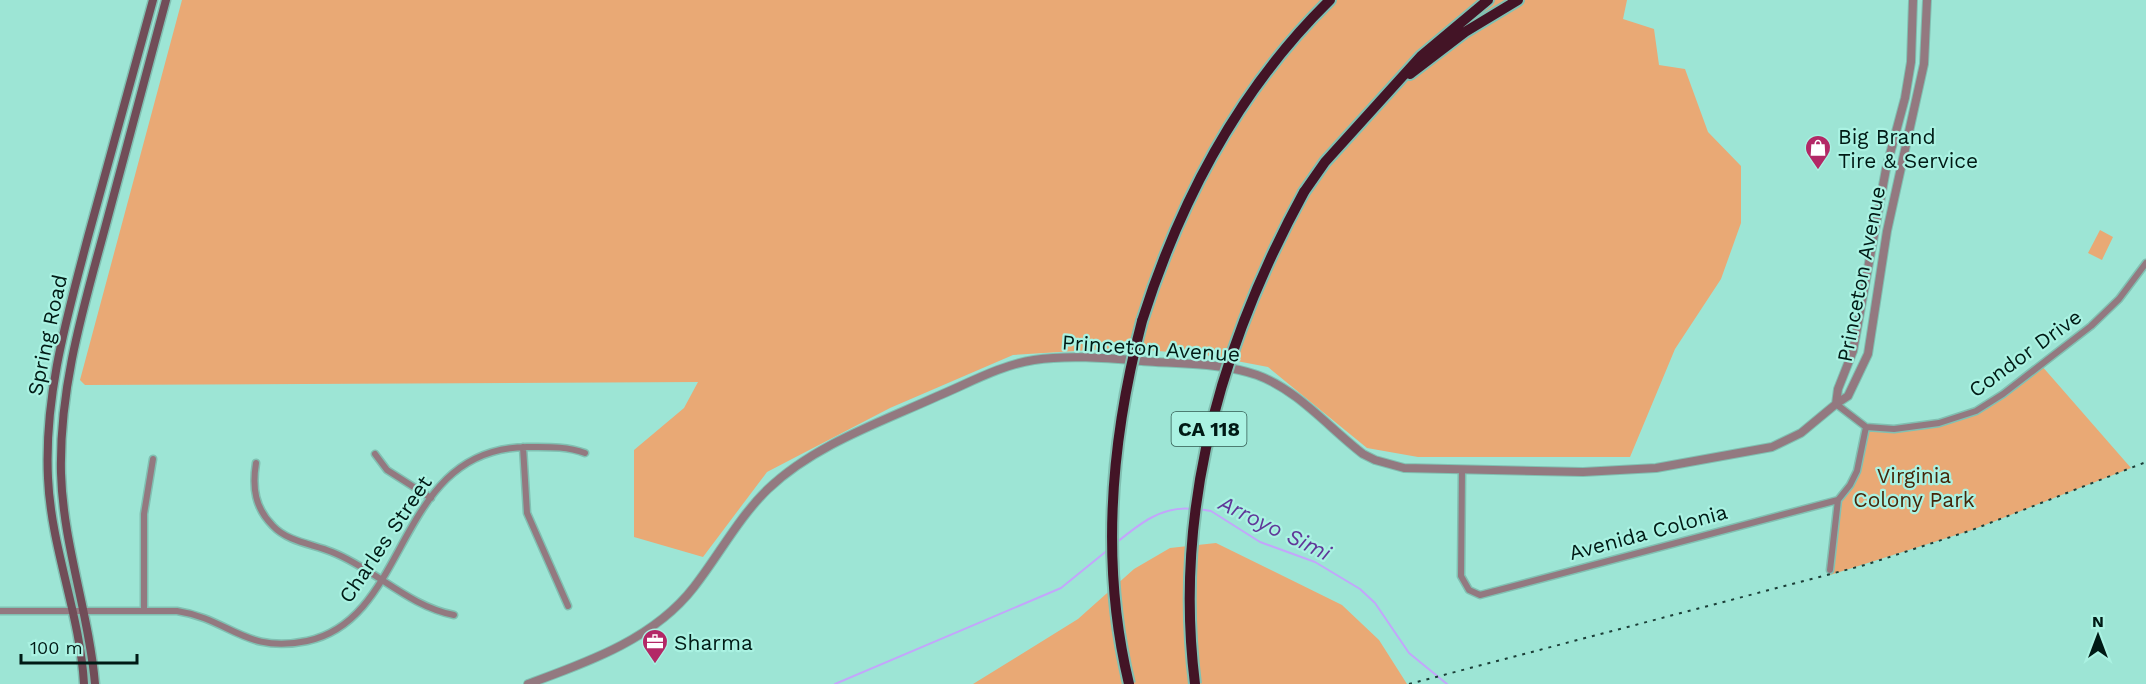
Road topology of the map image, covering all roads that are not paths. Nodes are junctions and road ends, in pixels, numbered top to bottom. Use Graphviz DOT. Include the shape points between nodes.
graph roads {
  1 [pos="153,0"];
  2 [pos="166,0"];
  3 [pos="1330,0"];
  4 [pos="1488,0"];
  5 [pos="1518,0"];
  6 [pos="1913,0"];
  7 [pos="1927,0"];
  8 [pos="1399,80"];
  9 [pos="2146,263"];
  10 [pos="1836,404"];
  11 [pos="1866,427"];
  12 [pos="523,447"];
  13 [pos="585,453"];
  14 [pos="375,454"];
  15 [pos="153,459"];
  16 [pos="256,463"];
  17 [pos="1462,470"];
  18 [pos="431,498"];
  19 [pos="1838,500"];
  20 [pos="1830,570"];
  21 [pos="380,580"];
  22 [pos="568,606"];
  23 [pos="0,611"];
  24 [pos="71,611"];
  25 [pos="83,611"];
  26 [pos="144,611"];
  27 [pos="454,615"];
  28 [pos="84,684"];
  29 [pos="95,684"];
  30 [pos="528,684"];
  31 [pos="1129,684"];
  32 [pos="1195,684"];
  1 -- 24 [label="main road, Spring Road" via="53,382 48,478 55,541"];
  2 -- 25 [label="main road, Spring Road" via="75,340 66,389 61,439 62,491 66,533"];
  3 -- 31 [label="highway, bridge" via="1256,86 1215,149 1174,231 1142,321 1119,426 1112,504 1113,578"];
  4 -- 8 [label="highway, CA 118" via="1421,56"];
  5 -- 8 [label="highway"];
  6 -- 10 [label="street, Princeton Avenue" via="1911,62 1905,98 1886,169 1853,351"];
  7 -- 10 [label="street, Princeton Avenue" via="1924,64 1887,231 1868,354 1848,396"];
  8 -- 32 [label="highway, CA 118, bridge" via="1325,162 1304,192 1237,334 1209,430 1191,563"];
  9 -- 11 [label="street, Condor Drive" via="2119,299 2091,326 1988,404 1939,423 1894,429"];
  10 -- 11 [label="street"];
  10 -- 17 [label="street, Princeton Avenue" via="1794,437 1758,451 1622,472"];
  11 -- 19 [label="street" via="1857,471"];
  12 -- 13 [label="street, Charles Street" via="568,447"];
  12 -- 18 [label="street, Charles Street" via="496,450 468,462 445,479"];
  12 -- 22 [label="street" via="527,513"];
  14 -- 18 [label="street" via="387,470"];
  15 -- 26 [label="street" via="144,514"];
  16 -- 21 [label="street" via="255,499 273,526 292,538 338,555"];
  17 -- 19 [label="street, Avenida Colonia" via="1461,576 1468,590 1480,595"];
  17 -- 30 [label="street, Princeton Avenue" via="1404,468 1375,460 1352,446 1289,392 1240,370 1118,359 1032,360 965,384 857,432 796,467 767,490 669,614 626,643"];
  18 -- 21 [label="street, Charles Street"];
  19 -- 20 [label="street"];
  21 -- 26 [label="street, Charles Street" via="357,613 344,624 320,637 293,643 245,638 186,612"];
  21 -- 27 [label="street" via="428,608"];
  23 -- 24 [label="street, Charles Street"];
  24 -- 25 [label="street, Charles Street"];
  24 -- 28 [label="main road, Spring Road"];
  25 -- 26 [label="street, Charles Street"];
  25 -- 29 [label="main road, Spring Road"];
}
